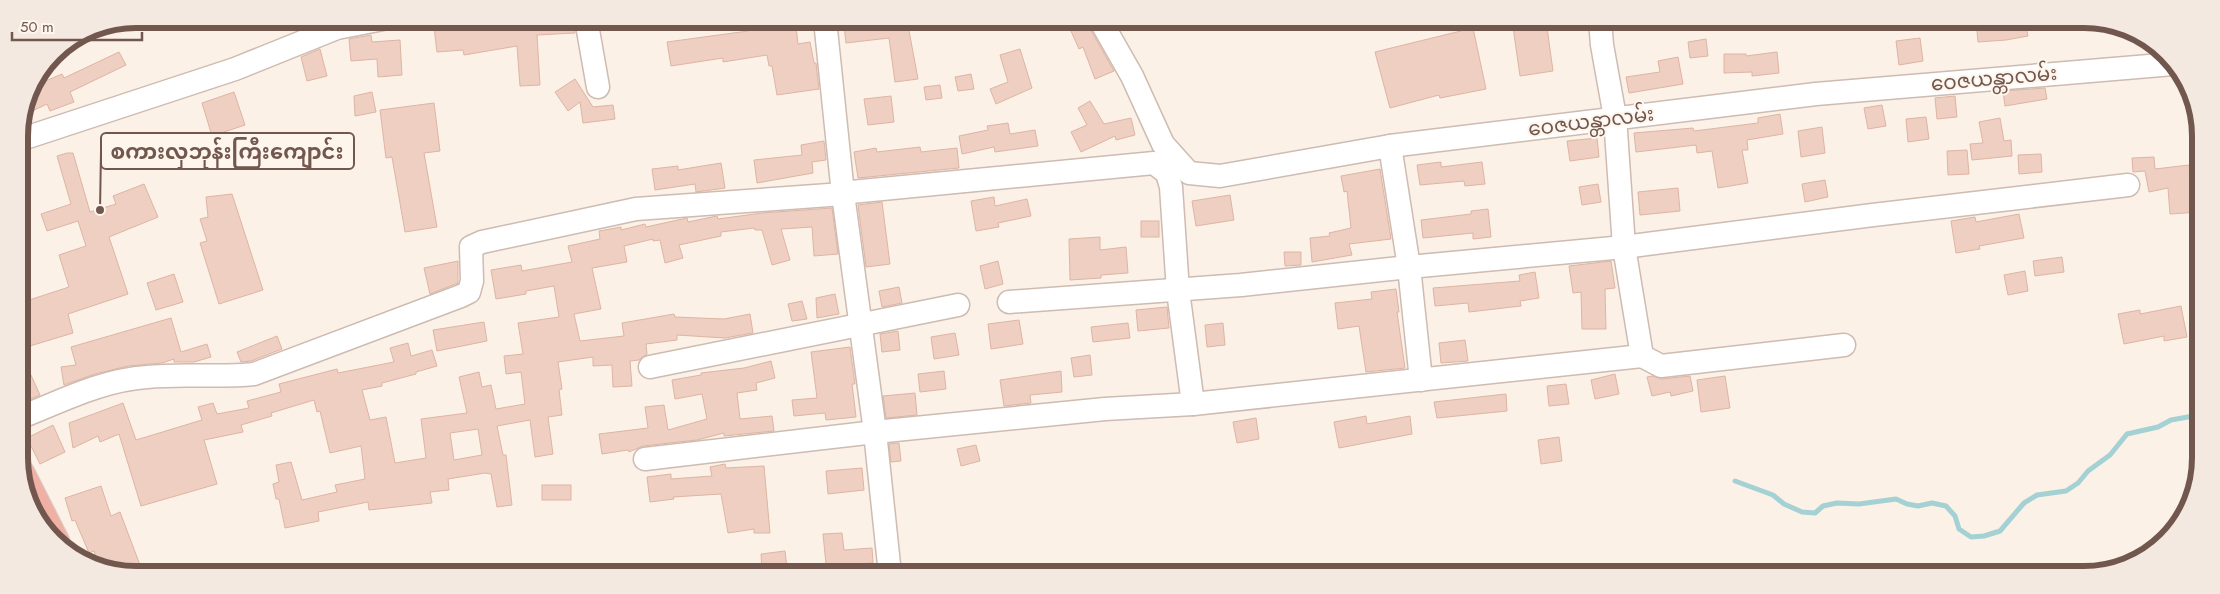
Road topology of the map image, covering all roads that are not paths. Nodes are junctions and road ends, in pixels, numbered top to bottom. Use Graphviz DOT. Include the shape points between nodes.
graph roads {
  1 [pos="328,27"];
  2 [pos="587,27"];
  3 [pos="826,27"];
  4 [pos="1104,27"];
  5 [pos="1601,27"];
  6 [pos="2166,65"];
  7 [pos="598,87"];
  8 [pos="1615,117"];
  9 [pos="28,137"];
  10 [pos="1390,146"];
  11 [pos="2128,185"];
  12 [pos="843,194"];
  13 [pos="1624,247"];
  14 [pos="1409,267"];
  15 [pos="1178,291"];
  16 [pos="1009,302"];
  17 [pos="958,305"];
  18 [pos="860,325"];
  19 [pos="1844,345"];
  20 [pos="1642,356"];
  21 [pos="650,367"];
  22 [pos="1421,380"];
  23 [pos="1193,404"];
  24 [pos="28,414"];
  25 [pos="875,432"];
  26 [pos="645,459"];
  27 [pos="889,566"];
  1 -- 9 [label="street" via="235,69"];
  2 -- 7 [label="street"];
  3 -- 12 [label="street"];
  4 -- 10 [label="street, ဝေဇယန္တာလမ်း" via="1132,76 1163,144 1189,173 1220,176"];
  5 -- 8 [label="street"];
  6 -- 8 [label="street, ဝေဇယန္တာလမ်း" via="1825,93"];
  8 -- 10 [label="street, ဝေဇယန္တာလမ်း"];
  8 -- 13 [label="street"];
  10 -- 14 [label="street"];
  11 -- 13 [label="street"];
  12 -- 15 [label="street" via="1154,164 1167,172 1171,187"];
  12 -- 18 [label="street"];
  12 -- 24 [label="street" via="636,209 482,242 471,247 469,292 416,313 254,374 148,376 116,381"];
  13 -- 14 [label="street"];
  13 -- 20 [label="street"];
  14 -- 15 [label="street"];
  14 -- 22 [label="street"];
  15 -- 16 [label="street"];
  15 -- 23 [label="street"];
  17 -- 18 [label="street"];
  18 -- 21 [label="street"];
  18 -- 25 [label="street"];
  19 -- 20 [label="street" via="1661,366"];
  20 -- 22 [label="street"];
  22 -- 23 [label="street"];
  23 -- 25 [label="street" via="1105,409"];
  25 -- 26 [label="street"];
  25 -- 27 [label="street"];
}
